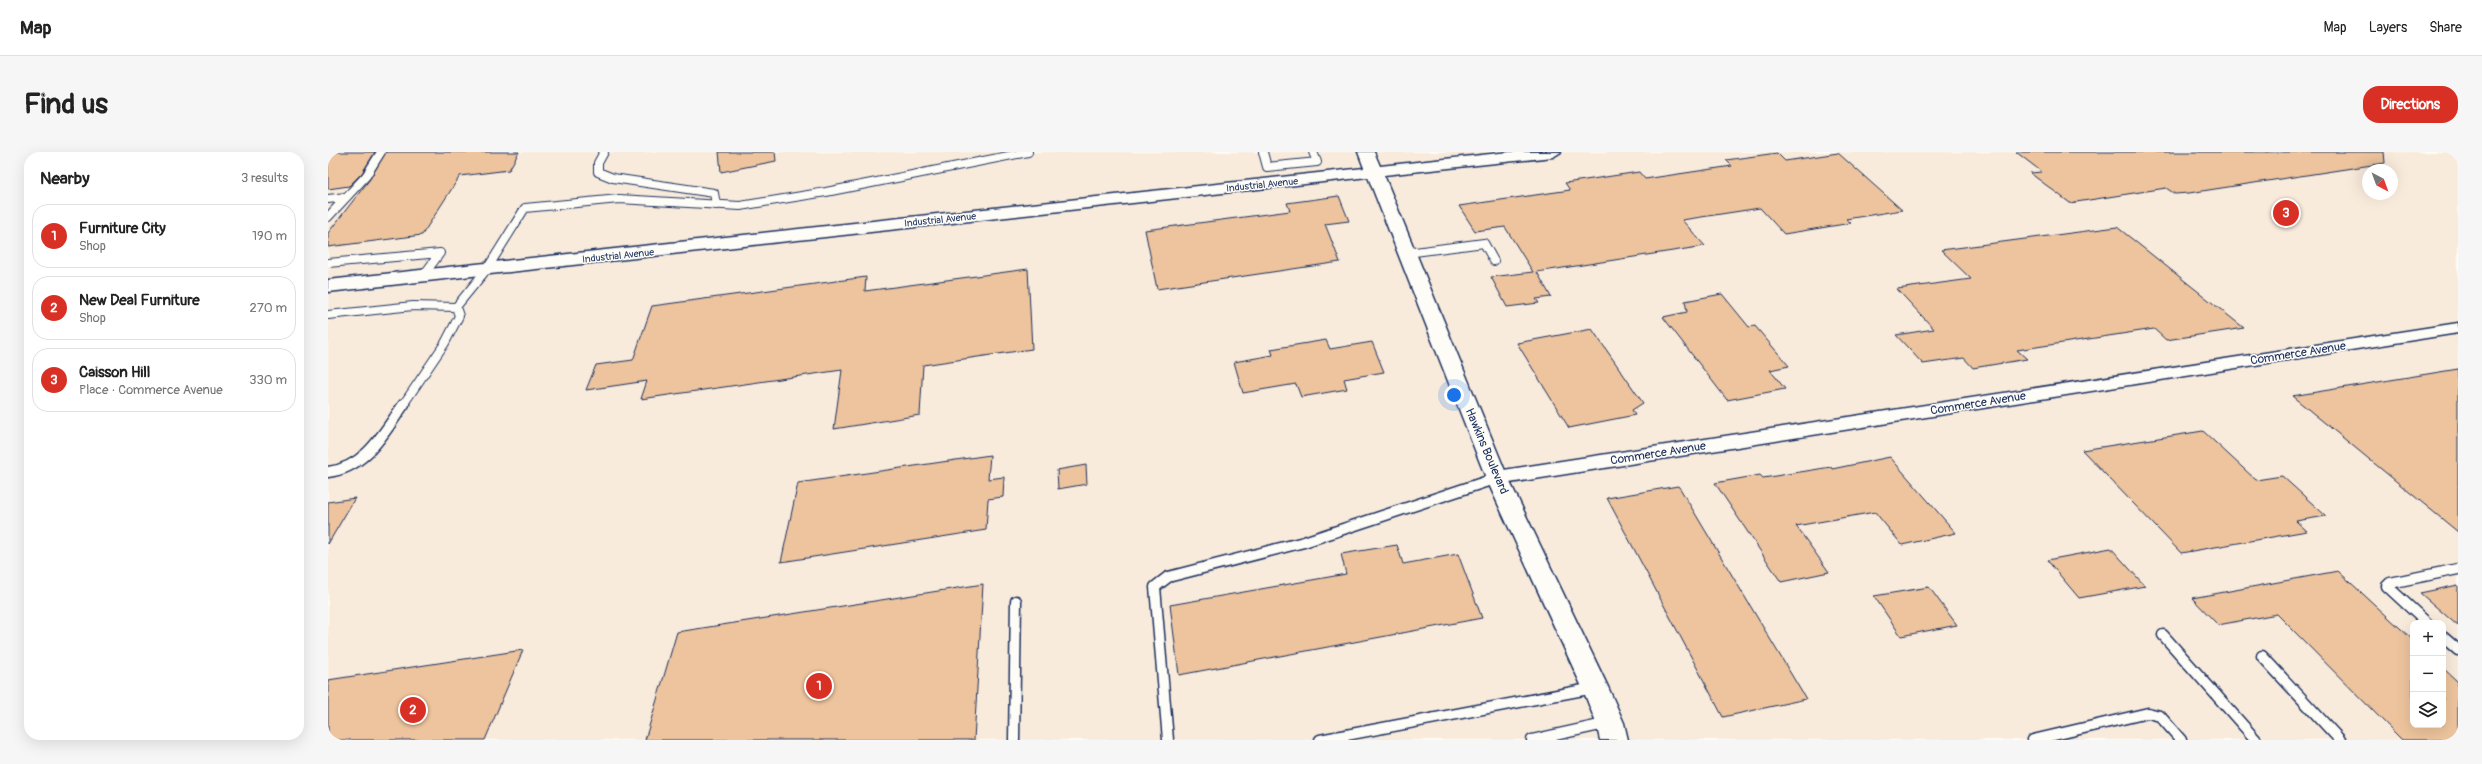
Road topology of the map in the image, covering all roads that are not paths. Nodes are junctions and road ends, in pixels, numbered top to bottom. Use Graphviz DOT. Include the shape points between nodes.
graph roads {
  1 [pos="381,152"];
  2 [pos="604,152"];
  3 [pos="1028,152"];
  4 [pos="1263,152"];
  5 [pos="1313,152"];
  6 [pos="1366,152"];
  7 [pos="1553,152"];
  8 [pos="1375,172"];
  9 [pos="346,197"];
  10 [pos="328,199"];
  11 [pos="716,205"];
  12 [pos="328,217"];
  13 [pos="1407,253"];
  14 [pos="1494,261"];
  15 [pos="328,263"];
  16 [pos="487,269"];
  17 [pos="423,276"];
  18 [pos="328,286"];
  19 [pos="456,307"];
  20 [pos="328,315"];
  21 [pos="2458,328"];
  22 [pos="328,472"];
  23 [pos="1497,478"];
  24 [pos="2458,569"];
  25 [pos="1016,602"];
  26 [pos="2424,620"];
  27 [pos="2163,635"];
  28 [pos="2446,640"];
  29 [pos="2458,650"];
  30 [pos="2262,656"];
  31 [pos="1594,687"];
  32 [pos="1616,734"];
  33 [pos="1014,740"];
  34 [pos="1168,740"];
  35 [pos="1320,740"];
  36 [pos="1532,740"];
  37 [pos="2033,740"];
  38 [pos="2181,740"];
  39 [pos="2256,740"];
  40 [pos="2340,740"];
  1 -- 9 [label="lane" via="366,176"];
  2 -- 11 [label="lane" via="598,163 598,172 613,178 714,193"];
  3 -- 11 [label="lane" via="826,192 740,206"];
  4 -- 5 [label="lane" via="1267,167 1317,162"];
  6 -- 8 [label="street, Hawkins Boulevard"];
  7 -- 8 [label="street, Industrial Avenue"];
  8 -- 13 [label="street, Hawkins Boulevard"];
  8 -- 16 [label="street, Industrial Avenue"];
  9 -- 10 [label="lane"];
  9 -- 12 [label="lane"];
  11 -- 16 [label="lane" via="619,198 524,208"];
  13 -- 14 [label="lane" via="1484,243"];
  13 -- 23 [label="street, Hawkins Boulevard"];
  15 -- 17 [label="lane" via="440,253"];
  16 -- 17 [label="street, Industrial Avenue"];
  16 -- 19 [label="lane"];
  17 -- 18 [label="street, Industrial Avenue"];
  19 -- 20 [label="lane" via="413,306"];
  19 -- 22 [label="lane" via="459,316 445,343 367,455 337,471"];
  21 -- 23 [label="street, Commerce Avenue"];
  23 -- 31 [label="street, Hawkins Boulevard"];
  23 -- 34 [label="lane" via="1304,542 1168,577 1155,587"];
  24 -- 26 [label="lane" via="2390,583 2387,586"];
  25 -- 33 [label="lane"];
  27 -- 39 [label="lane"];
  28 -- 29 [label="lane"];
  30 -- 40 [label="lane"];
  31 -- 32 [label="street, Hawkins Boulevard"];
  31 -- 35 [label="lane"];
  32 -- 36 [label="lane"];
  37 -- 38 [label="lane" via="2148,713 2160,716"];
}
